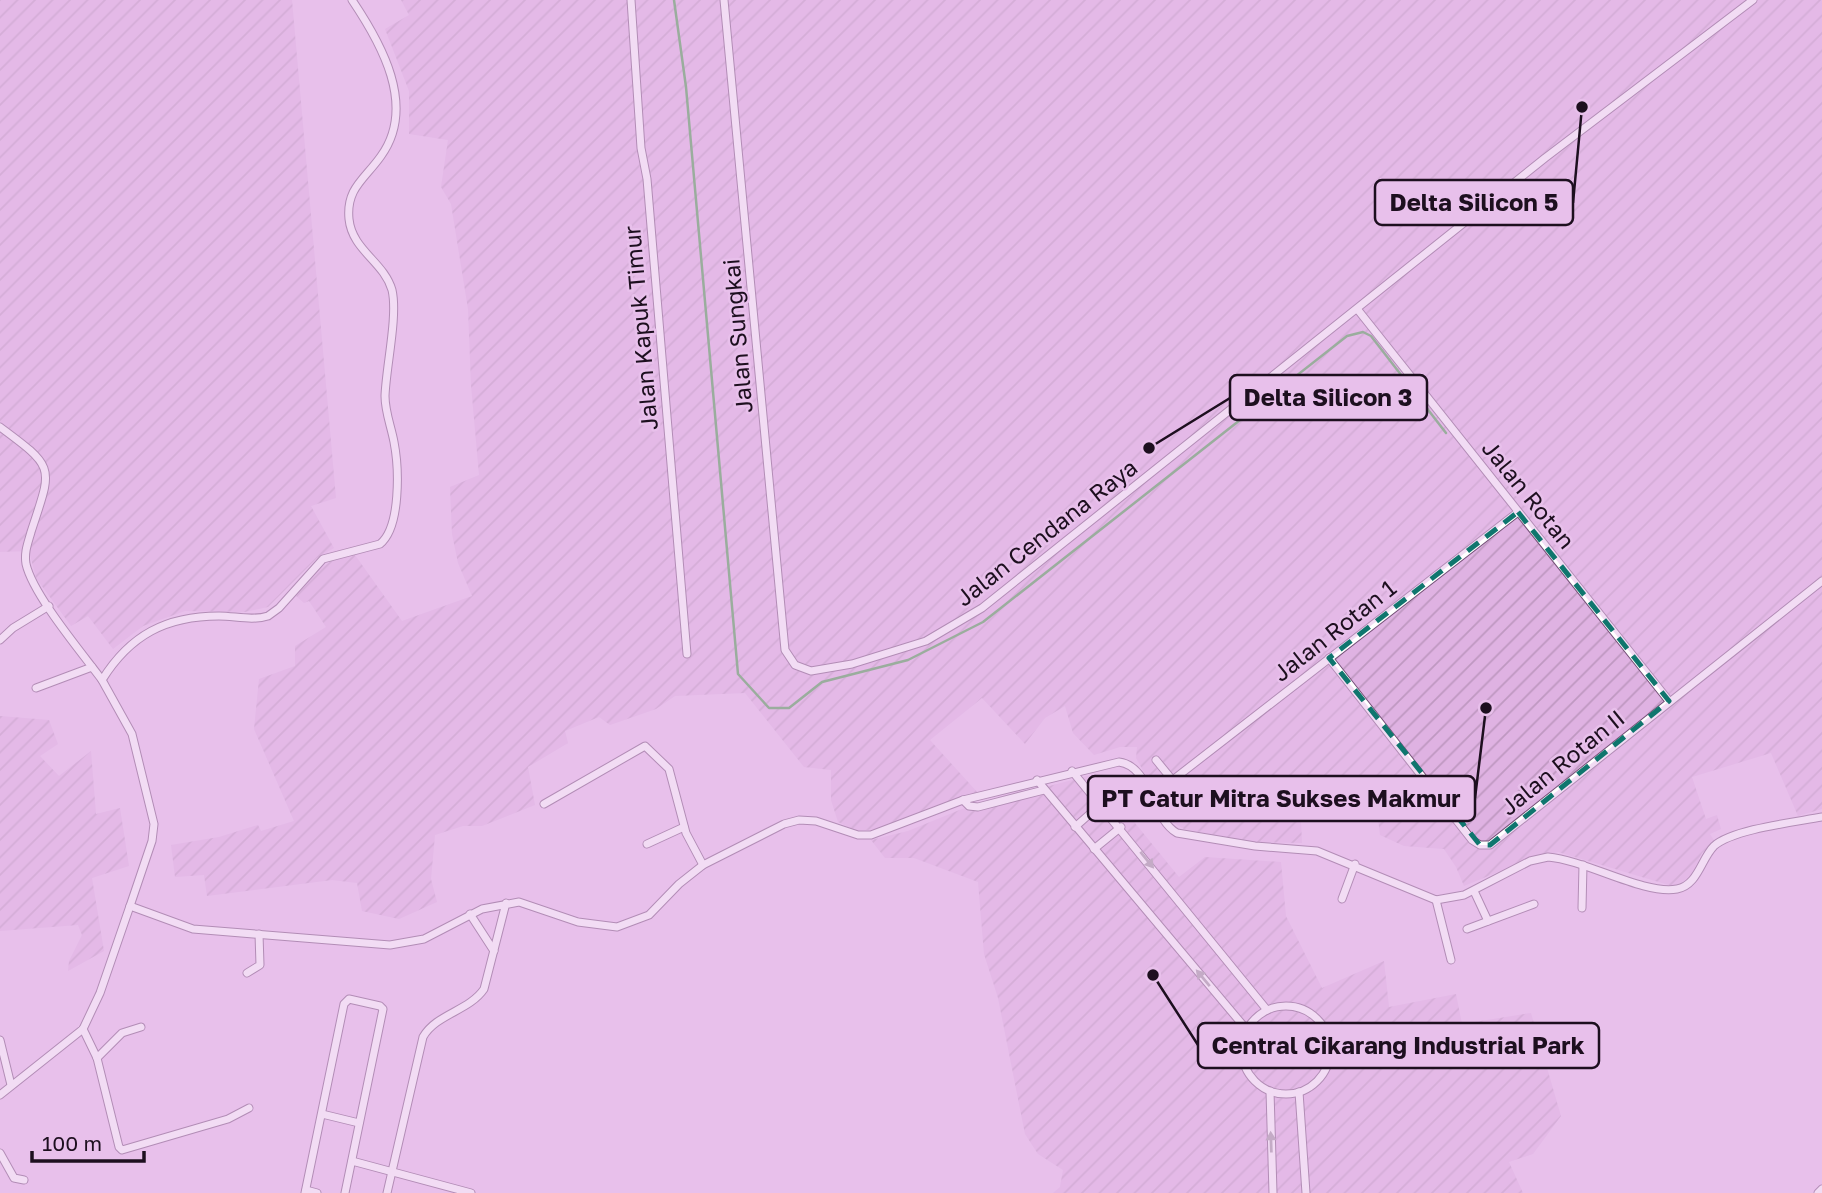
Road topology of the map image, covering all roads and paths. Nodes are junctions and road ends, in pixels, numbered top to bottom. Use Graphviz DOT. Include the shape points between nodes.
graph roads {
  1 [pos="352,0"];
  2 [pos="631,0"];
  3 [pos="724,0"];
  4 [pos="1754,0"];
  5 [pos="1358,310"];
  6 [pos="0,427"];
  7 [pos="1518,512"];
  8 [pos="1822,581"];
  9 [pos="49,606"];
  10 [pos="0,640"];
  11 [pos="687,654"];
  12 [pos="1329,658"];
  13 [pos="795,665"];
  14 [pos="92,667"];
  15 [pos="102,680"];
  16 [pos="36,688"];
  17 [pos="1670,701"];
  18 [pos="1156,760"];
  19 [pos="1072,771"];
  20 [pos="1174,779"];
  21 [pos="1037,780"];
  22 [pos="1044,790"];
  23 [pos="963,800"];
  24 [pos="544,804"];
  25 [pos="1101,804"];
  26 [pos="1192,804"];
  27 [pos="1822,817"];
  28 [pos="684,827"];
  29 [pos="1075,827"];
  30 [pos="1121,827"];
  31 [pos="647,844"];
  32 [pos="1094,849"];
  33 [pos="1355,864"];
  34 [pos="703,865"];
  35 [pos="1583,865"];
  36 [pos="1474,891"];
  37 [pos="1342,899"];
  38 [pos="1436,900"];
  39 [pos="506,903"];
  40 [pos="1534,904"];
  41 [pos="130,906"];
  42 [pos="1583,908"];
  43 [pos="470,914"];
  44 [pos="1488,921"];
  45 [pos="1467,929"];
  46 [pos="260,934"];
  47 [pos="494,951"];
  48 [pos="1451,960"];
  49 [pos="247,973"];
  50 [pos="1267,1010"];
  51 [pos="141,1027"];
  52 [pos="83,1028"];
  53 [pos="1247,1030"];
  54 [pos="0,1040"];
  55 [pos="1214,1051"];
  56 [pos="1242,1051"];
  57 [pos="97,1058"];
  58 [pos="11,1085"];
  59 [pos="1270,1091"];
  60 [pos="1298,1092"];
  61 [pos="0,1095"];
  62 [pos="249,1108"];
  63 [pos="323,1114"];
  64 [pos="359,1123"];
  65 [pos="0,1153"];
  66 [pos="352,1161"];
  67 [pos="391,1170"];
  68 [pos="24,1180"];
  69 [pos="305,1192"];
  70 [pos="317,1193"];
  71 [pos="345,1193"];
  72 [pos="387,1193"];
  73 [pos="471,1193"];
  74 [pos="1273,1193"];
  75 [pos="1306,1193"];
  1 -- 15 [label="street" via="384,51 394,97 392,137 351,191 348,213 354,239 385,276 392,293 385,395 397,471 391,531 376,546 323,559 268,616 197,616 160,625 124,649"];
  2 -- 11 [label="street, Jalan Kapuk Timur"];
  3 -- 13 [label="street, Jalan Sungkai" via="774,551 785,650"];
  4 -- 5 [label="street, Jalan Cendana Raya" via="1545,158"];
  5 -- 7 [label="street, Jalan Rotan"];
  5 -- 13 [label="street, Jalan Cendana Raya" via="963,620 890,654 811,671"];
  6 -- 9 [label="street" via="38,455 47,478 25,555 29,572"];
  7 -- 12 [label="street, Jalan Rotan 1"];
  7 -- 17 [label="street, Jalan Rotan"];
  8 -- 17 [label="street, Jalan Rotan II"];
  9 -- 10 [label="street"];
  9 -- 14 [label="street"];
  12 -- 17 [label="street, Jalan Rotan II" via="1480,845 1490,845"];
  12 -- 20 [label="street, Jalan Rotan 1"];
  14 -- 15 [label="street"];
  14 -- 16 [label="street"];
  15 -- 41 [label="street" via="131,734 154,824"];
  18 -- 20 [label="street"];
  19 -- 21 [label="street"];
  19 -- 25 [label="street"];
  19 -- 33 [label="street" via="1108,762 1128,763 1167,825 1177,833 1307,849"];
  20 -- 26 [label="street"];
  21 -- 22 [label="street"];
  21 -- 23 [label="street"];
  22 -- 23 [label="street" via="978,807"];
  22 -- 29 [label="street"];
  23 -- 34 [label="street" via="871,835 799,820"];
  24 -- 28 [label="street" via="645,746 669,768"];
  25 -- 29 [label="street"];
  25 -- 30 [label="street"];
  27 -- 35 [label="street" via="1723,840 1713,847 1691,882 1680,889 1657,888"];
  28 -- 31 [label="street"];
  28 -- 34 [label="street"];
  29 -- 32 [label="street"];
  30 -- 32 [label="street"];
  30 -- 50 [label="street, one-way"];
  53 -- 32 [label="street, one-way"];
  33 -- 37 [label="street"];
  33 -- 38 [label="street"];
  34 -- 39 [label="street" via="649,915 617,927 578,922 527,903"];
  35 -- 36 [label="street" via="1540,858"];
  35 -- 42 [label="street"];
  36 -- 38 [label="street"];
  36 -- 44 [label="street"];
  38 -- 48 [label="street"];
  39 -- 43 [label="street"];
  39 -- 47 [label="street"];
  40 -- 44 [label="street"];
  41 -- 46 [label="street" via="184,928"];
  41 -- 52 [label="street"];
  43 -- 46 [label="street" via="435,934 395,945"];
  43 -- 47 [label="street"];
  44 -- 45 [label="street"];
  46 -- 49 [label="street" via="260,965"];
  47 -- 67 [label="street" via="481,994 437,1022 423,1037"];
  50 -- 53 [label="street"];
  50 -- 60 [label="street" via="1303,1009 1315,1016 1328,1034 1331,1048 1326,1069 1312,1086"];
  51 -- 57 [label="street" via="120,1035"];
  52 -- 57 [label="street"];
  52 -- 58 [label="street"];
  53 -- 56 [label="street"];
  54 -- 58 [label="street"];
  55 -- 56 [label="street"];
  56 -- 59 [label="street" via="1248,1072"];
  57 -- 62 [label="street" via="122,1150 228,1119"];
  58 -- 61 [label="street"];
  59 -- 60 [label="street"];
  74 -- 59 [label="street, one-way"];
  60 -- 75 [label="street"];
  63 -- 64 [label="street"];
  63 -- 64 [label="street" via="344,1004 349,999 380,1006"];
  63 -- 69 [label="street"];
  64 -- 66 [label="street"];
  65 -- 68 [label="street" via="13,1178"];
  66 -- 67 [label="street"];
  66 -- 71 [label="street"];
  67 -- 72 [label="street"];
  67 -- 73 [label="street"];
  69 -- 70 [label="street"];
}
